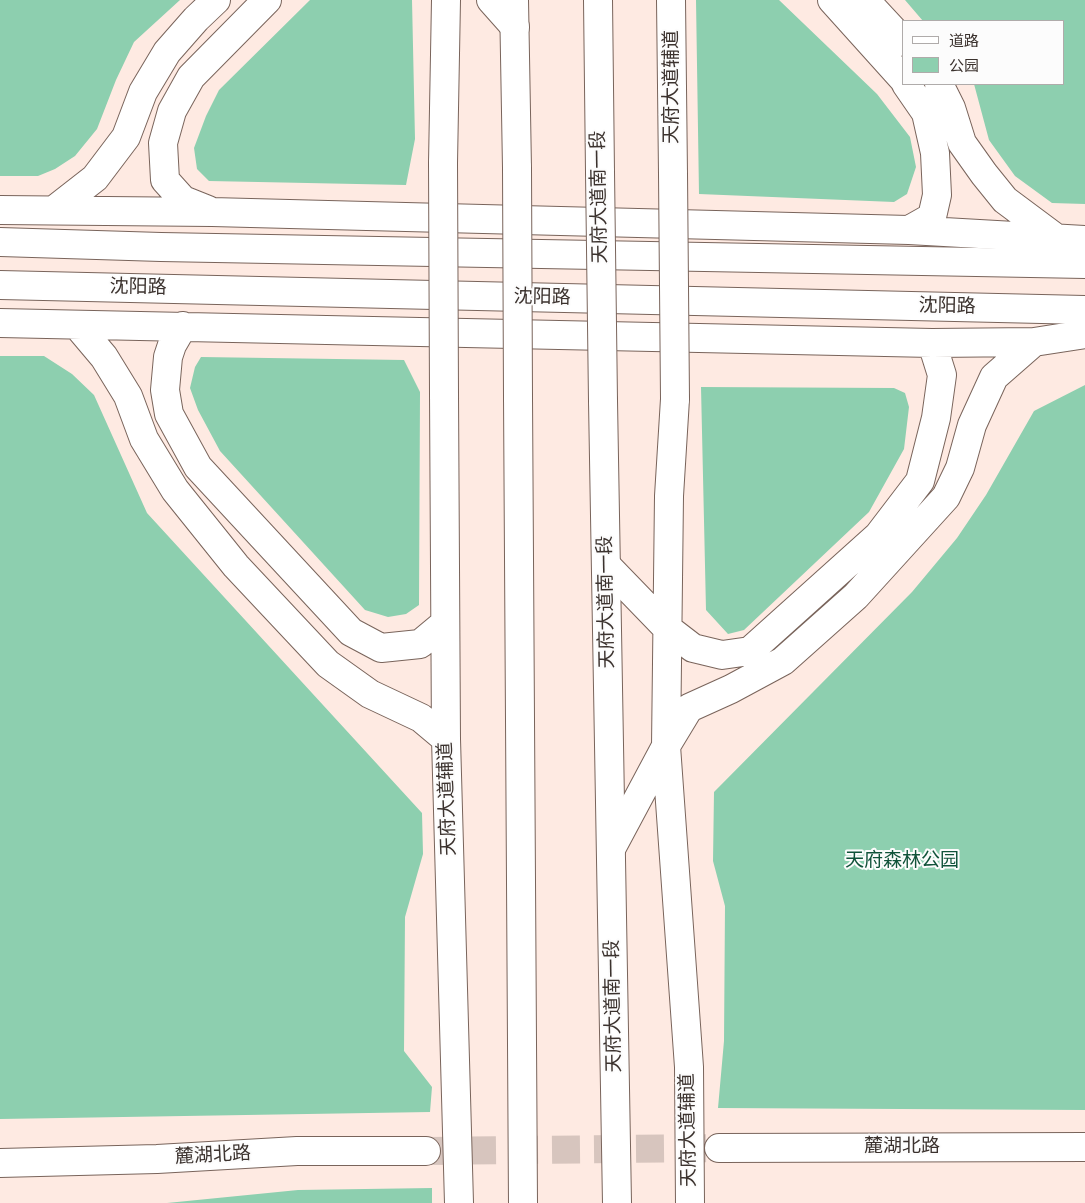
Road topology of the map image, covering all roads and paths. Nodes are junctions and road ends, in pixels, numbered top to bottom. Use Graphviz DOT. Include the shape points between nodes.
graph roads {
  1 [pos="216,0"];
  2 [pos="267,0"];
  3 [pos="446,0"];
  4 [pos="491,0"];
  5 [pos="514,0"];
  6 [pos="598,0"];
  7 [pos="671,0"];
  8 [pos="832,0"];
  9 [pos="865,0"];
  10 [pos="514,27"];
  11 [pos="902,40"];
  12 [pos="902,78"];
  13 [pos="907,85"];
  14 [pos="940,85"];
  15 [pos="0,210"];
  16 [pos="54,210"];
  17 [pos="212,212"];
  18 [pos="910,230"];
  19 [pos="1056,238"];
  20 [pos="1085,240"];
  21 [pos="0,242"];
  22 [pos="1085,264"];
  23 [pos="0,285"];
  24 [pos="1085,310"];
  25 [pos="0,323"];
  26 [pos="77,325"];
  27 [pos="183,326"];
  28 [pos="1085,334"];
  29 [pos="932,342"];
  30 [pos="1034,342"];
  31 [pos="606,566"];
  32 [pos="444,624"];
  33 [pos="667,628"];
  34 [pos="446,739"];
  35 [pos="666,746"];
  36 [pos="611,849"];
  37 [pos="1085,1147"];
  38 [pos="719,1148"];
  39 [pos="426,1151"];
  40 [pos="0,1163"];
  41 [pos="459,1203"];
  42 [pos="523,1203"];
  43 [pos="617,1203"];
  44 [pos="690,1203"];
  1 -- 16 [label="main road" via="167,52 143,92 126,137 95,178"];
  2 -- 17 [label="main road" via="191,77 172,111 163,143 165,180 183,200"];
  3 -- 32 [label="main road, 天府大道辅道, bridge"];
  4 -- 10 [label="main road"];
  5 -- 10 [label="main road"];
  6 -- 31 [label="main road, 天府大道南一段, bridge"];
  7 -- 33 [label="main road, 天府大道辅道, bridge" via="675,399 669,496"];
  8 -- 12 [label="main road"];
  9 -- 11 [label="main road"];
  10 -- 42 [label="main road, bridge"];
  13 -- 18 [label="main road" via="926,113 935,153 937,195 932,217"];
  14 -- 19 [label="main road" via="952,108 962,143 984,174 1005,200"];
  15 -- 16 [label="main road"];
  16 -- 17 [label="main road"];
  17 -- 18 [label="main road"];
  18 -- 19 [label="main road"];
  19 -- 20 [label="main road"];
  21 -- 22 [label="main road"];
  23 -- 24 [label="main road, 沈阳路"];
  25 -- 26 [label="main road"];
  26 -- 27 [label="main road"];
  26 -- 34 [label="main road" via="104,357 128,396 144,439 175,490 236,566 328,664 370,694 421,718"];
  27 -- 29 [label="main road"];
  27 -- 32 [label="main road" via="168,357 165,390 169,414 198,468 351,632 381,648 420,644"];
  28 -- 30 [label="main road"];
  29 -- 30 [label="main road"];
  29 -- 33 [label="main road" via="942,375 936,418 920,481 878,536 750,650 722,655 693,648"];
  30 -- 35 [label="main road" via="994,377 972,425 960,468 946,497 920,526 856,596 783,662 690,708"];
  31 -- 33 [label="main road"];
  31 -- 36 [label="main road, 天府大道南一段"];
  32 -- 34 [label="main road, 天府大道辅道"];
  33 -- 35 [label="main road, 天府大道辅道"];
  34 -- 41 [label="main road, 天府大道辅道"];
  35 -- 36 [label="main road"];
  35 -- 44 [label="main road, 天府大道辅道" via="688,1066"];
  36 -- 43 [label="main road, 天府大道南一段"];
  37 -- 38 [label="main road, 麓湖北路"];
  39 -- 40 [label="main road, 麓湖北路" via="296,1151"];
}
